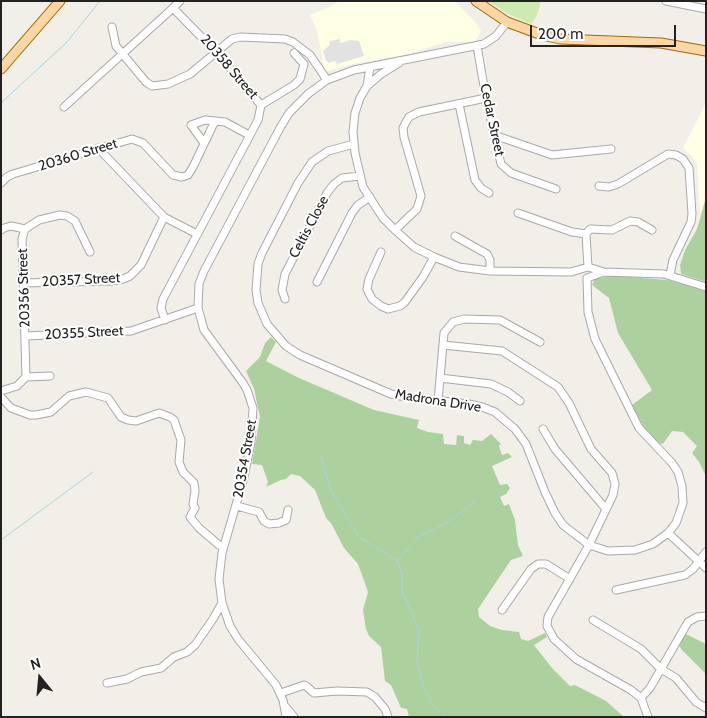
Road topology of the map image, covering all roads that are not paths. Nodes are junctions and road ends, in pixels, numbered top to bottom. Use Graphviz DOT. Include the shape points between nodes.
graph roads {
  1 [pos="60,1"];
  2 [pos="180,1"];
  3 [pos="476,1"];
  4 [pos="666,1"];
  5 [pos="174,8"];
  6 [pos="706,9"];
  7 [pos="507,22"];
  8 [pos="112,27"];
  9 [pos="477,46"];
  10 [pos="706,51"];
  11 [pos="217,53"];
  12 [pos="294,53"];
  13 [pos="122,54"];
  14 [pos="409,59"];
  15 [pos="370,67"];
  16 [pos="1,69"];
  17 [pos="327,80"];
  18 [pos="367,86"];
  19 [pos="486,98"];
  20 [pos="459,104"];
  21 [pos="261,105"];
  22 [pos="64,107"];
  23 [pos="216,121"];
  24 [pos="249,134"];
  25 [pos="494,135"];
  26 [pos="204,143"];
  27 [pos="354,144"];
  28 [pos="98,148"];
  29 [pos="611,149"];
  30 [pos="360,176"];
  31 [pos="1,183"];
  32 [pos="598,186"];
  33 [pos="556,189"];
  34 [pos="489,193"];
  35 [pos="370,197"];
  36 [pos="518,213"];
  37 [pos="164,217"];
  38 [pos="25,229"];
  39 [pos="1,230"];
  40 [pos="395,230"];
  41 [pos="652,230"];
  42 [pos="197,234"];
  43 [pos="586,234"];
  44 [pos="455,236"];
  45 [pos="90,252"];
  46 [pos="381,252"];
  47 [pos="434,257"];
  48 [pos="490,271"];
  49 [pos="588,272"];
  50 [pos="670,276"];
  51 [pos="317,282"];
  52 [pos="23,283"];
  53 [pos="706,287"];
  54 [pos="285,299"];
  55 [pos="198,308"];
  56 [pos="165,320"];
  57 [pos="26,336"];
  58 [pos="540,342"];
  59 [pos="443,345"];
  60 [pos="50,376"];
  61 [pos="26,377"];
  62 [pos="440,378"];
  63 [pos="1,391"];
  64 [pos="1,397"];
  65 [pos="438,401"];
  66 [pos="520,401"];
  67 [pos="543,429"];
  68 [pos="237,506"];
  69 [pos="606,509"];
  70 [pos="288,510"];
  71 [pos="668,533"];
  72 [pos="589,545"];
  73 [pos="224,547"];
  74 [pos="706,552"];
  75 [pos="698,562"];
  76 [pos="706,568"];
  77 [pos="570,579"];
  78 [pos="616,590"];
  79 [pos="222,603"];
  80 [pos="502,610"];
  81 [pos="706,616"];
  82 [pos="593,620"];
  83 [pos="661,669"];
  84 [pos="107,683"];
  85 [pos="281,693"];
  86 [pos="641,698"];
  87 [pos="284,706"];
  88 [pos="706,708"];
  89 [pos="286,717"];
  90 [pos="294,717"];
  91 [pos="388,717"];
  92 [pos="648,717"];
  1 -- 16 [label="main road"];
  2 -- 5 [label="street"];
  3 -- 7 [label="main road"];
  4 -- 6 [label="street"];
  5 -- 11 [label="street, 20358 Street"];
  5 -- 13 [label="street"];
  7 -- 9 [label="street, 20354 Street" via="489,42"];
  7 -- 10 [label="main road" via="560,39 661,43"];
  8 -- 13 [label="street" via="116,46"];
  9 -- 14 [label="street, 20354 Street"];
  9 -- 19 [label="street, Cedar Street"];
  11 -- 13 [label="street" via="190,74 168,84 152,86"];
  11 -- 17 [label="street" via="235,38 286,39 303,48"];
  11 -- 21 [label="street, 20358 Street"];
  12 -- 21 [label="street" via="304,63 298,82"];
  13 -- 22 [label="street"];
  14 -- 15 [label="street, 20354 Street"];
  14 -- 18 [label="street" via="381,74"];
  15 -- 17 [label="street, 20354 Street"];
  15 -- 18 [label="street"];
  17 -- 55 [label="street, 20354 Street" via="297,103 280,128 204,272 199,284"];
  18 -- 27 [label="street" via="355,113"];
  19 -- 20 [label="street"];
  19 -- 25 [label="street, Cedar Street"];
  20 -- 34 [label="street" via="475,180"];
  20 -- 40 [label="street" via="419,112 406,122 404,137 421,196 417,208"];
  21 -- 24 [label="street, 20358 Street" via="260,116"];
  23 -- 24 [label="street"];
  23 -- 26 [label="street, 20360 Street"];
  23 -- 26 [label="street" via="191,125"];
  24 -- 42 [label="street, 20358 Street"];
  25 -- 29 [label="street" via="552,156"];
  25 -- 33 [label="street, Cedar Street" via="504,168"];
  26 -- 28 [label="street, 20360 Street" via="188,175 182,177 173,175 138,141 128,140"];
  27 -- 30 [label="street"];
  27 -- 65 [label="street, Madrona Drive" via="319,156 298,183 258,264 256,284 260,308 274,334 300,355 391,394"];
  28 -- 31 [label="street, 20360 Street" via="7,177"];
  28 -- 37 [label="street"];
  30 -- 35 [label="street"];
  30 -- 54 [label="street, Celtis Close" via="342,178 327,193 285,274 282,290"];
  32 -- 50 [label="street" via="618,184 668,154 676,154 683,159 689,168 692,214 673,260"];
  35 -- 40 [label="street"];
  35 -- 51 [label="street" via="352,213"];
  36 -- 43 [label="street"];
  37 -- 42 [label="street"];
  37 -- 52 [label="street, 20357 Street" via="141,266 130,276 110,281"];
  38 -- 39 [label="street" via="11,226"];
  38 -- 45 [label="street, 20356 Street" via="39,220 68,216 75,221"];
  38 -- 52 [label="street, 20356 Street" via="22,239"];
  40 -- 47 [label="street" via="414,247"];
  41 -- 43 [label="street" via="630,221 612,230 593,228"];
  42 -- 56 [label="street, 20358 Street" via="163,299 161,308"];
  43 -- 49 [label="street, Madrona Drive"];
  44 -- 48 [label="street" via="487,254"];
  46 -- 47 [label="street" via="367,289 372,299 388,309 405,302"];
  47 -- 48 [label="street" via="459,267"];
  48 -- 49 [label="street"];
  49 -- 50 [label="street"];
  49 -- 71 [label="street, Madrona Drive" via="588,312 595,339 639,428 672,463 680,478 682,509"];
  50 -- 53 [label="street"];
  52 -- 57 [label="street, 20356 Street"];
  55 -- 56 [label="street, 20355 Street"];
  55 -- 68 [label="street, 20354 Street" via="204,330 243,383 253,408 251,442"];
  56 -- 57 [label="street, 20355 Street" via="131,331"];
  57 -- 61 [label="street, 20356 Street"];
  58 -- 59 [label="street" via="500,320 464,319 448,326"];
  59 -- 62 [label="street"];
  59 -- 69 [label="street" via="502,351 563,393 591,449 614,477 615,487"];
  60 -- 61 [label="street"];
  61 -- 63 [label="street" via="21,384"];
  62 -- 65 [label="street"];
  62 -- 66 [label="street" via="491,384"];
  64 -- 73 [label="street" via="11,408 36,415 51,412 69,396 86,392 108,398 121,417 128,420 159,413 170,417 182,440 179,462 183,472 194,483 195,508 190,517"];
  65 -- 72 [label="street, Madrona Drive" via="482,407 505,419 526,444 555,513 563,525"];
  67 -- 69 [label="street" via="555,449"];
  68 -- 70 [label="street" via="258,512 269,524 286,520"];
  68 -- 73 [label="street, 20354 Street"];
  69 -- 72 [label="street"];
  71 -- 72 [label="street, Madrona Drive" via="653,544 636,550 608,551"];
  71 -- 75 [label="street"];
  72 -- 77 [label="street"];
  73 -- 79 [label="street, 20354 Street" via="219,574"];
  74 -- 75 [label="street"];
  75 -- 76 [label="street"];
  75 -- 78 [label="street" via="681,576"];
  77 -- 80 [label="street" via="546,564 538,564 531,568"];
  77 -- 86 [label="street" via="548,617 550,633 576,658"];
  79 -- 84 [label="street" via="187,652 174,657 161,668"];
  79 -- 85 [label="street, 20354 Street" via="238,639"];
  81 -- 83 [label="street" via="688,622"];
  82 -- 83 [label="street" via="641,649"];
  83 -- 86 [label="street"];
  83 -- 88 [label="street" via="676,678 696,702"];
  85 -- 87 [label="street, 20354 Street"];
  85 -- 91 [label="street" via="304,685 314,693 367,692 385,709"];
  86 -- 92 [label="street"];
  87 -- 89 [label="street, 20354 Street"];
  87 -- 90 [label="street"];
}
